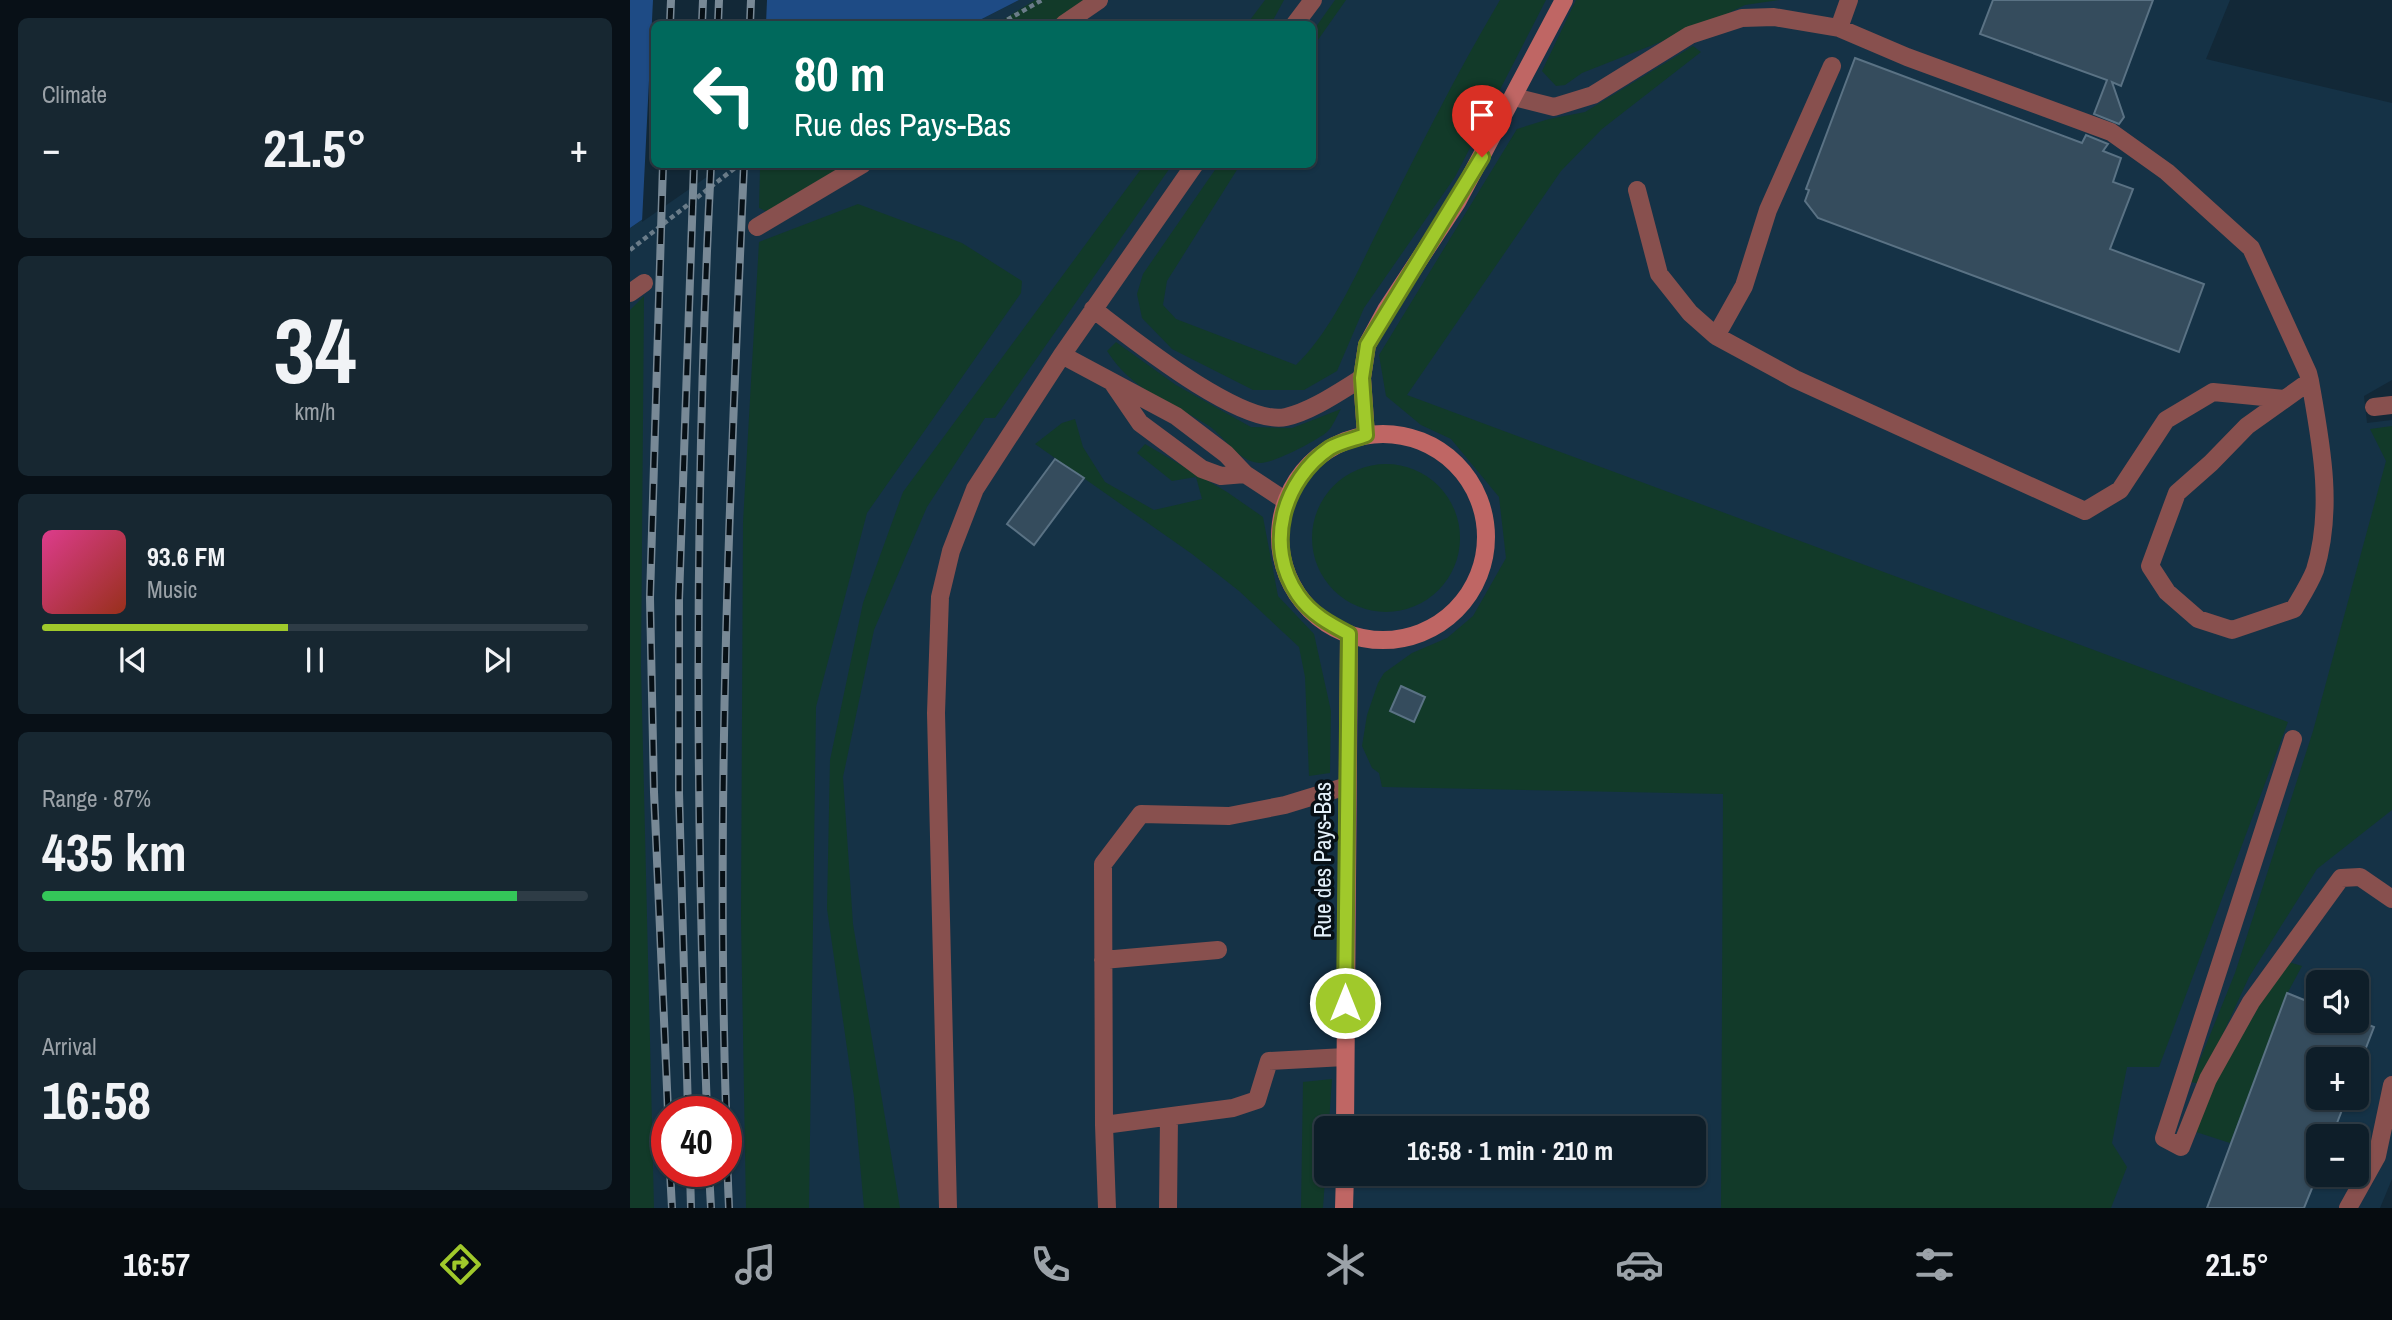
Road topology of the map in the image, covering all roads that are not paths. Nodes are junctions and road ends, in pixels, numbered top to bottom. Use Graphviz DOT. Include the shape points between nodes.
graph roads {
  1 [pos="1099,0"];
  2 [pos="1313,0"];
  3 [pos="1564,0"];
  4 [pos="1849,0"];
  5 [pos="1068,21"];
  6 [pos="1297,21"];
  7 [pos="1839,28"];
  8 [pos="1832,66"];
  9 [pos="1514,97"];
  10 [pos="856,168"];
  11 [pos="1192,168"];
  12 [pos="1637,190"];
  13 [pos="757,227"];
  14 [pos="1093,310"];
  15 [pos="1716,336"];
  16 [pos="1062,355"];
  17 [pos="1362,378"];
  18 [pos="2309,381"];
  19 [pos="1112,382"];
  20 [pos="2284,399"];
  21 [pos="1366,435"];
  22 [pos="1245,474"];
  23 [pos="1286,501"];
  24 [pos="1349,634"];
  25 [pos="2293,739"];
  26 [pos="1347,786"];
  27 [pos="2392,899"];
  28 [pos="1219,950"];
  29 [pos="1103,960"];
  30 [pos="1345,1057"];
  31 [pos="2392,1085"];
  32 [pos="1345,1116"];
  33 [pos="1169,1117"];
  34 [pos="1104,1125"];
  35 [pos="1345,1186"];
  36 [pos="948,1208"];
  37 [pos="1107,1208"];
  38 [pos="1168,1208"];
  39 [pos="1344,1208"];
  40 [pos="2348,1208"];
  1 -- 5 [label="lane"];
  2 -- 6 [label="lane"];
  3 -- 9 [label="street"];
  4 -- 7 [label="lane"];
  7 -- 9 [label="lane" via="1774,17 1742,18 1689,35 1593,95 1554,107"];
  7 -- 18 [label="lane" via="2111,132 2167,172 2251,248"];
  8 -- 15 [label="lane" via="1768,210 1744,286"];
  9 -- 17 [label="street" via="1457,202 1367,345"];
  10 -- 13 [label="lane"];
  11 -- 14 [label="lane"];
  12 -- 15 [label="lane" via="1658,274"];
  14 -- 16 [label="lane"];
  14 -- 17 [label="lane" via="1185,376 1253,414 1284,418"];
  15 -- 20 [label="lane" via="1795,379 2085,511 2120,490 2166,420 2213,392"];
  16 -- 19 [label="lane"];
  16 -- 36 [label="lane" via="975,489 951,551 940,597 936,713"];
  17 -- 21 [label="street"];
  18 -- 20 [label="lane"];
  18 -- 20 [label="lane" via="2321,442 2326,515 2314,572 2294,609 2232,630 2198,619 2167,592 2150,566 2177,493 2247,426"];
  19 -- 22 [label="lane" via="1176,416"];
  19 -- 22 [label="lane" via="1140,423 1202,469 1221,476"];
  21 -- 23 [label="street" via="1332,447 1304,470"];
  21 -- 24 [label="street" via="1400,434 1432,445 1459,466 1478,495 1486,528 1483,562 1474,583 1446,618 1416,635 1382,640"];
  22 -- 23 [label="lane"];
  23 -- 24 [label="street" via="1280,533 1284,565 1298,595 1320,619"];
  24 -- 26 [label="street, Rue des Pays-Bas"];
  25 -- 27 [label="lane" via="2164,1138 2181,1147 2208,1079 2251,1002 2341,878 2360,877"];
  26 -- 29 [label="lane" via="1229,816 1141,814 1103,864"];
  26 -- 30 [label="street, Rue des Pays-Bas"];
  28 -- 29 [label="lane"];
  29 -- 34 [label="lane"];
  30 -- 32 [label="street, Rue des Pays-Bas"];
  30 -- 33 [label="lane" via="1269,1061 1257,1100"];
  31 -- 40 [label="lane" via="2377,1156"];
  33 -- 34 [label="lane"];
  33 -- 38 [label="lane"];
  34 -- 37 [label="lane"];
  35 -- 39 [label="street"];
}
